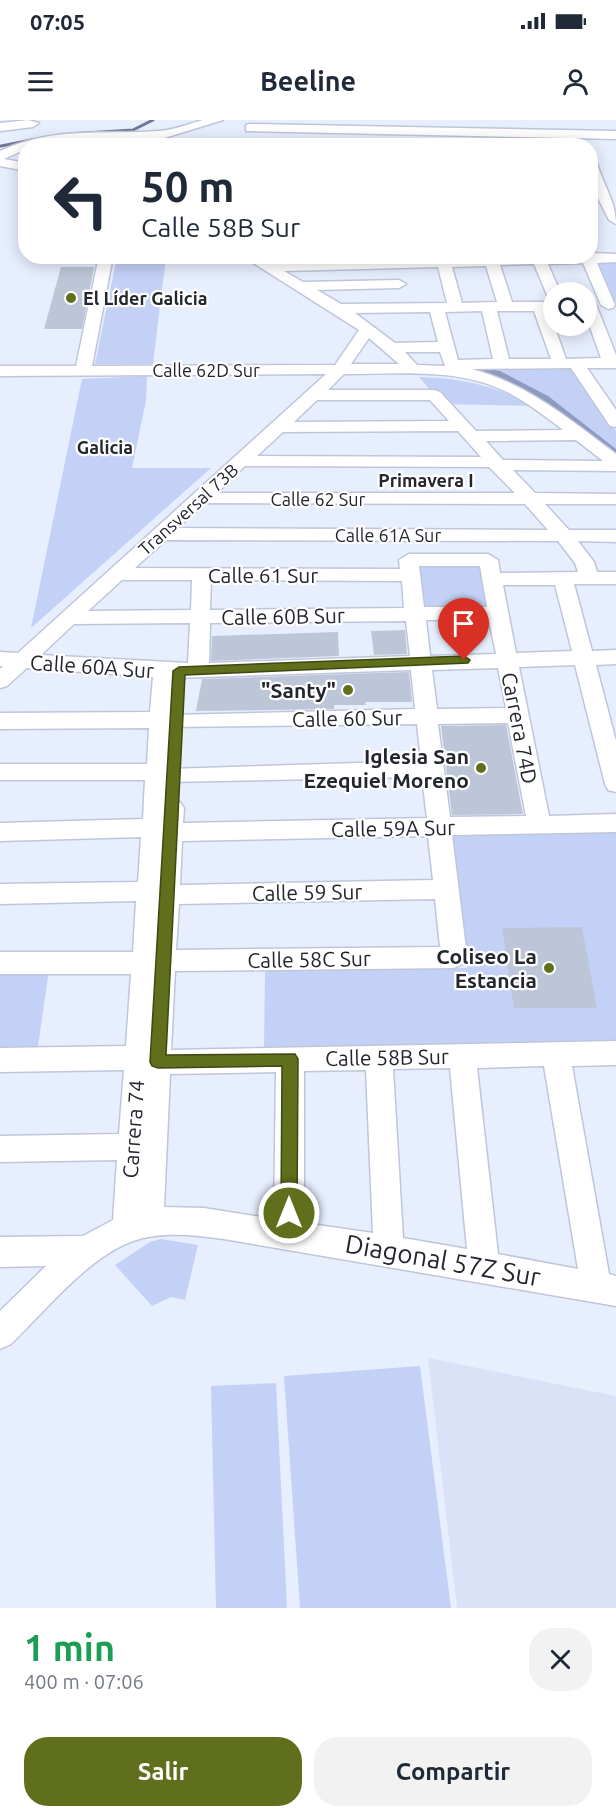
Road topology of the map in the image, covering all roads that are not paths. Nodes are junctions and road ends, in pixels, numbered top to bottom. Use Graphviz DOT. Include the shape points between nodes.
graph roads {
  1 [pos="217,120"];
  2 [pos="496,120"];
  3 [pos="540,120"];
  4 [pos="581,120"];
  5 [pos="30,122"];
  6 [pos="248,124"];
  7 [pos="374,126"];
  8 [pos="417,126"];
  9 [pos="0,128"];
  10 [pos="458,133"];
  11 [pos="616,135"];
  12 [pos="62,138"];
  13 [pos="259,138"];
  14 [pos="488,138"];
  15 [pos="500,138"];
  16 [pos="544,138"];
  17 [pos="586,138"];
  18 [pos="598,138"];
  19 [pos="18,147"];
  20 [pos="0,156"];
  21 [pos="0,162"];
  22 [pos="18,165"];
  23 [pos="598,181"];
  24 [pos="612,216"];
  25 [pos="598,258"];
  26 [pos="616,258"];
  27 [pos="104,264"];
  28 [pos="262,264"];
  29 [pos="308,264"];
  30 [pos="395,264"];
  31 [pos="444,264"];
  32 [pos="493,264"];
  33 [pos="541,264"];
  34 [pos="590,264"];
  35 [pos="267,267"];
  36 [pos="549,282"];
  37 [pos="399,284"];
  38 [pos="298,286"];
  39 [pos="612,305"];
  40 [pos="506,306"];
  41 [pos="543,306"];
  42 [pos="456,307"];
  43 [pos="488,307"];
  44 [pos="405,308"];
  45 [pos="334,309"];
  46 [pos="438,314"];
  47 [pos="372,325"];
  48 [pos="597,325"];
  49 [pos="558,336"];
  50 [pos="446,347"];
  51 [pos="394,348"];
  52 [pos="568,363"];
  53 [pos="614,363"];
  54 [pos="451,364"];
  55 [pos="502,364"];
  56 [pos="411,367"];
  57 [pos="340,369"];
  58 [pos="0,371"];
  59 [pos="83,371"];
  60 [pos="314,395"];
  61 [pos="616,422"];
  62 [pos="278,427"];
  63 [pos="465,431"];
  64 [pos="580,435"];
  65 [pos="240,461"];
  66 [pos="494,463"];
  67 [pos="616,464"];
  68 [pos="199,498"];
  69 [pos="616,499"];
  70 [pos="528,500"];
  71 [pos="160,534"];
  72 [pos="564,536"];
  73 [pos="616,536"];
  74 [pos="410,568"];
  75 [pos="490,570"];
  76 [pos="115,574"];
  77 [pos="202,575"];
  78 [pos="563,578"];
  79 [pos="589,578"];
  80 [pos="616,578"];
  81 [pos="498,613"];
  82 [pos="416,614"];
  83 [pos="200,616"];
  84 [pos="68,618"];
  85 [pos="616,657"];
  86 [pos="584,658"];
  87 [pos="507,659"];
  88 [pos="10,660"];
  89 [pos="421,661"];
  90 [pos="181,671"];
  91 [pos="0,681"];
  92 [pos="518,715"];
  93 [pos="427,716"];
  94 [pos="0,721"];
  95 [pos="169,721"];
  96 [pos="433,770"];
  97 [pos="0,772"];
  98 [pos="166,774"];
  99 [pos="616,784"];
  100 [pos="616,824"];
  101 [pos="539,825"];
  102 [pos="440,827"];
  103 [pos="162,830"];
  104 [pos="0,832"];
  105 [pos="447,889"];
  106 [pos="158,893"];
  107 [pos="0,894"];
  108 [pos="154,962"];
  109 [pos="0,963"];
  110 [pos="616,1053"];
  111 [pos="556,1054"];
  112 [pos="462,1056"];
  113 [pos="379,1057"];
  114 [pos="290,1059"];
  115 [pos="0,1060"];
  116 [pos="148,1060"];
  117 [pos="132,1147"];
  118 [pos="0,1149"];
  119 [pos="137,1225"];
  120 [pos="289,1235"];
  121 [pos="389,1250"];
  122 [pos="88,1251"];
  123 [pos="0,1252"];
  124 [pos="484,1266"];
  125 [pos="606,1289"];
  126 [pos="0,1333"];
  1 -- 12 [label="street" via="161,135 94,134"];
  2 -- 15 [label="street"];
  3 -- 16 [label="street"];
  4 -- 17 [label="street"];
  5 -- 9 [label="street"];
  6 -- 7 [label="street"];
  6 -- 13 [label="street"];
  7 -- 8 [label="street"];
  8 -- 10 [label="street"];
  10 -- 14 [label="street"];
  11 -- 18 [label="street"];
  19 -- 20 [label="street"];
  21 -- 22 [label="street"];
  23 -- 24 [label="street"];
  25 -- 26 [label="street"];
  27 -- 59 [label="street"];
  28 -- 35 [label="street"];
  29 -- 35 [label="street"];
  30 -- 37 [label="street"];
  31 -- 42 [label="street"];
  32 -- 40 [label="street"];
  33 -- 36 [label="street"];
  34 -- 39 [label="street"];
  35 -- 38 [label="street"];
  37 -- 38 [label="street"];
  37 -- 44 [label="street"];
  38 -- 45 [label="street"];
  40 -- 41 [label="street"];
  40 -- 43 [label="street"];
  42 -- 43 [label="street"];
  42 -- 46 [label="street"];
  43 -- 55 [label="street"];
  44 -- 45 [label="street"];
  44 -- 46 [label="street"];
  45 -- 47 [label="street"];
  46 -- 47 [label="street"];
  46 -- 50 [label="street"];
  47 -- 51 [label="street"];
  47 -- 57 [label="street, Transversal 73B"];
  48 -- 53 [label="street"];
  49 -- 52 [label="street"];
  50 -- 51 [label="street"];
  50 -- 54 [label="street"];
  51 -- 56 [label="street"];
  52 -- 53 [label="street, Calle 62D Sur"];
  52 -- 55 [label="street, Calle 62D Sur"];
  52 -- 61 [label="street"];
  54 -- 55 [label="street, Calle 62D Sur"];
  54 -- 56 [label="street, Calle 62D Sur"];
  56 -- 57 [label="street, Calle 62D Sur"];
  56 -- 64 [label="street" via="470,373 495,381 529,397"];
  57 -- 59 [label="street, Calle 62D Sur"];
  57 -- 60 [label="street, Transversal 73B"];
  58 -- 59 [label="street, Calle 62D Sur"];
  60 -- 62 [label="street, Transversal 73B"];
  60 -- 63 [label="street" via="434,395"];
  62 -- 63 [label="street"];
  62 -- 65 [label="street, Transversal 73B"];
  63 -- 64 [label="street"];
  63 -- 66 [label="street"];
  64 -- 67 [label="street"];
  65 -- 66 [label="street"];
  65 -- 68 [label="street, Transversal 73B"];
  66 -- 67 [label="street"];
  66 -- 70 [label="street"];
  68 -- 70 [label="street, Calle 62 Sur"];
  68 -- 71 [label="street, Transversal 73B"];
  69 -- 70 [label="street, Calle 62 Sur"];
  70 -- 72 [label="street"];
  71 -- 72 [label="street, Calle 61A Sur"];
  71 -- 76 [label="street, Transversal 73B"];
  72 -- 73 [label="street, Calle 61A Sur"];
  72 -- 79 [label="street" via="584,562"];
  74 -- 75 [label="street, Calle 61 Sur"];
  74 -- 77 [label="street, Calle 61 Sur"];
  74 -- 82 [label="street"];
  75 -- 78 [label="street"];
  75 -- 81 [label="street, Carrera 74D"];
  76 -- 77 [label="street, Calle 61 Sur"];
  76 -- 84 [label="street, Transversal 73B"];
  77 -- 83 [label="street, Carrera 74"];
  78 -- 79 [label="street"];
  78 -- 86 [label="street"];
  79 -- 80 [label="street"];
  81 -- 82 [label="street, Calle 60B Sur"];
  81 -- 87 [label="street, Carrera 74D"];
  82 -- 83 [label="street, Calle 60B Sur"];
  82 -- 89 [label="street"];
  83 -- 84 [label="street, Calle 60B Sur"];
  83 -- 90 [label="street, Carrera 74"];
  84 -- 88 [label="street, Transversal 73B"];
  85 -- 86 [label="street, Calle 60A Sur"];
  86 -- 87 [label="street, Calle 60A Sur"];
  86 -- 99 [label="street"];
  87 -- 89 [label="street, Calle 60A Sur"];
  87 -- 92 [label="street, Carrera 74D"];
  88 -- 90 [label="street, Calle 60A Sur"];
  88 -- 91 [label="street, Transversal 73B"];
  89 -- 90 [label="street, Calle 60A Sur"];
  89 -- 93 [label="street"];
  90 -- 95 [label="street, Carrera 74"];
  92 -- 93 [label="street, Calle 60 Sur"];
  92 -- 101 [label="street, Carrera 74D"];
  93 -- 95 [label="street, Calle 60 Sur"];
  93 -- 96 [label="street"];
  94 -- 95 [label="street, Calle 60 Sur"];
  95 -- 98 [label="street, Carrera 74"];
  96 -- 98 [label="street"];
  96 -- 102 [label="street"];
  97 -- 98 [label="street"];
  98 -- 103 [label="street, Carrera 74"];
  100 -- 101 [label="street, Calle 59A Sur"];
  101 -- 102 [label="street, Calle 59A Sur"];
  102 -- 103 [label="street, Calle 59A Sur"];
  102 -- 105 [label="street"];
  103 -- 104 [label="street, Calle 59A Sur"];
  103 -- 106 [label="street, Carrera 74"];
  105 -- 106 [label="street, Calle 59 Sur"];
  105 -- 108 [label="street, Calle 58C Sur" via="454,957"];
  106 -- 107 [label="street, Calle 59 Sur"];
  106 -- 108 [label="street, Carrera 74"];
  108 -- 109 [label="street, Calle 58C Sur"];
  108 -- 116 [label="street, Carrera 74"];
  110 -- 111 [label="street, Calle 58B Sur"];
  111 -- 112 [label="street, Calle 58B Sur"];
  111 -- 125 [label="street"];
  112 -- 113 [label="street, Calle 58B Sur"];
  112 -- 124 [label="street"];
  113 -- 114 [label="street, Calle 58B Sur"];
  113 -- 121 [label="street"];
  114 -- 116 [label="street, Calle 58B Sur"];
  114 -- 120 [label="street"];
  115 -- 116 [label="street, Calle 58B Sur"];
  116 -- 117 [label="street, Carrera 74"];
  116 -- 119 [label="street, Carrera 74"];
  117 -- 118 [label="street"];
  117 -- 119 [label="street, Carrera 74"];
  119 -- 120 [label="street, Diagonal 57Z Sur" via="190,1222"];
  119 -- 122 [label="street"];
  120 -- 121 [label="street, Diagonal 57Z Sur"];
  121 -- 124 [label="street, Diagonal 57Z Sur"];
  122 -- 123 [label="street"];
  122 -- 126 [label="street"];
  124 -- 125 [label="street, Diagonal 57Z Sur"];
}
